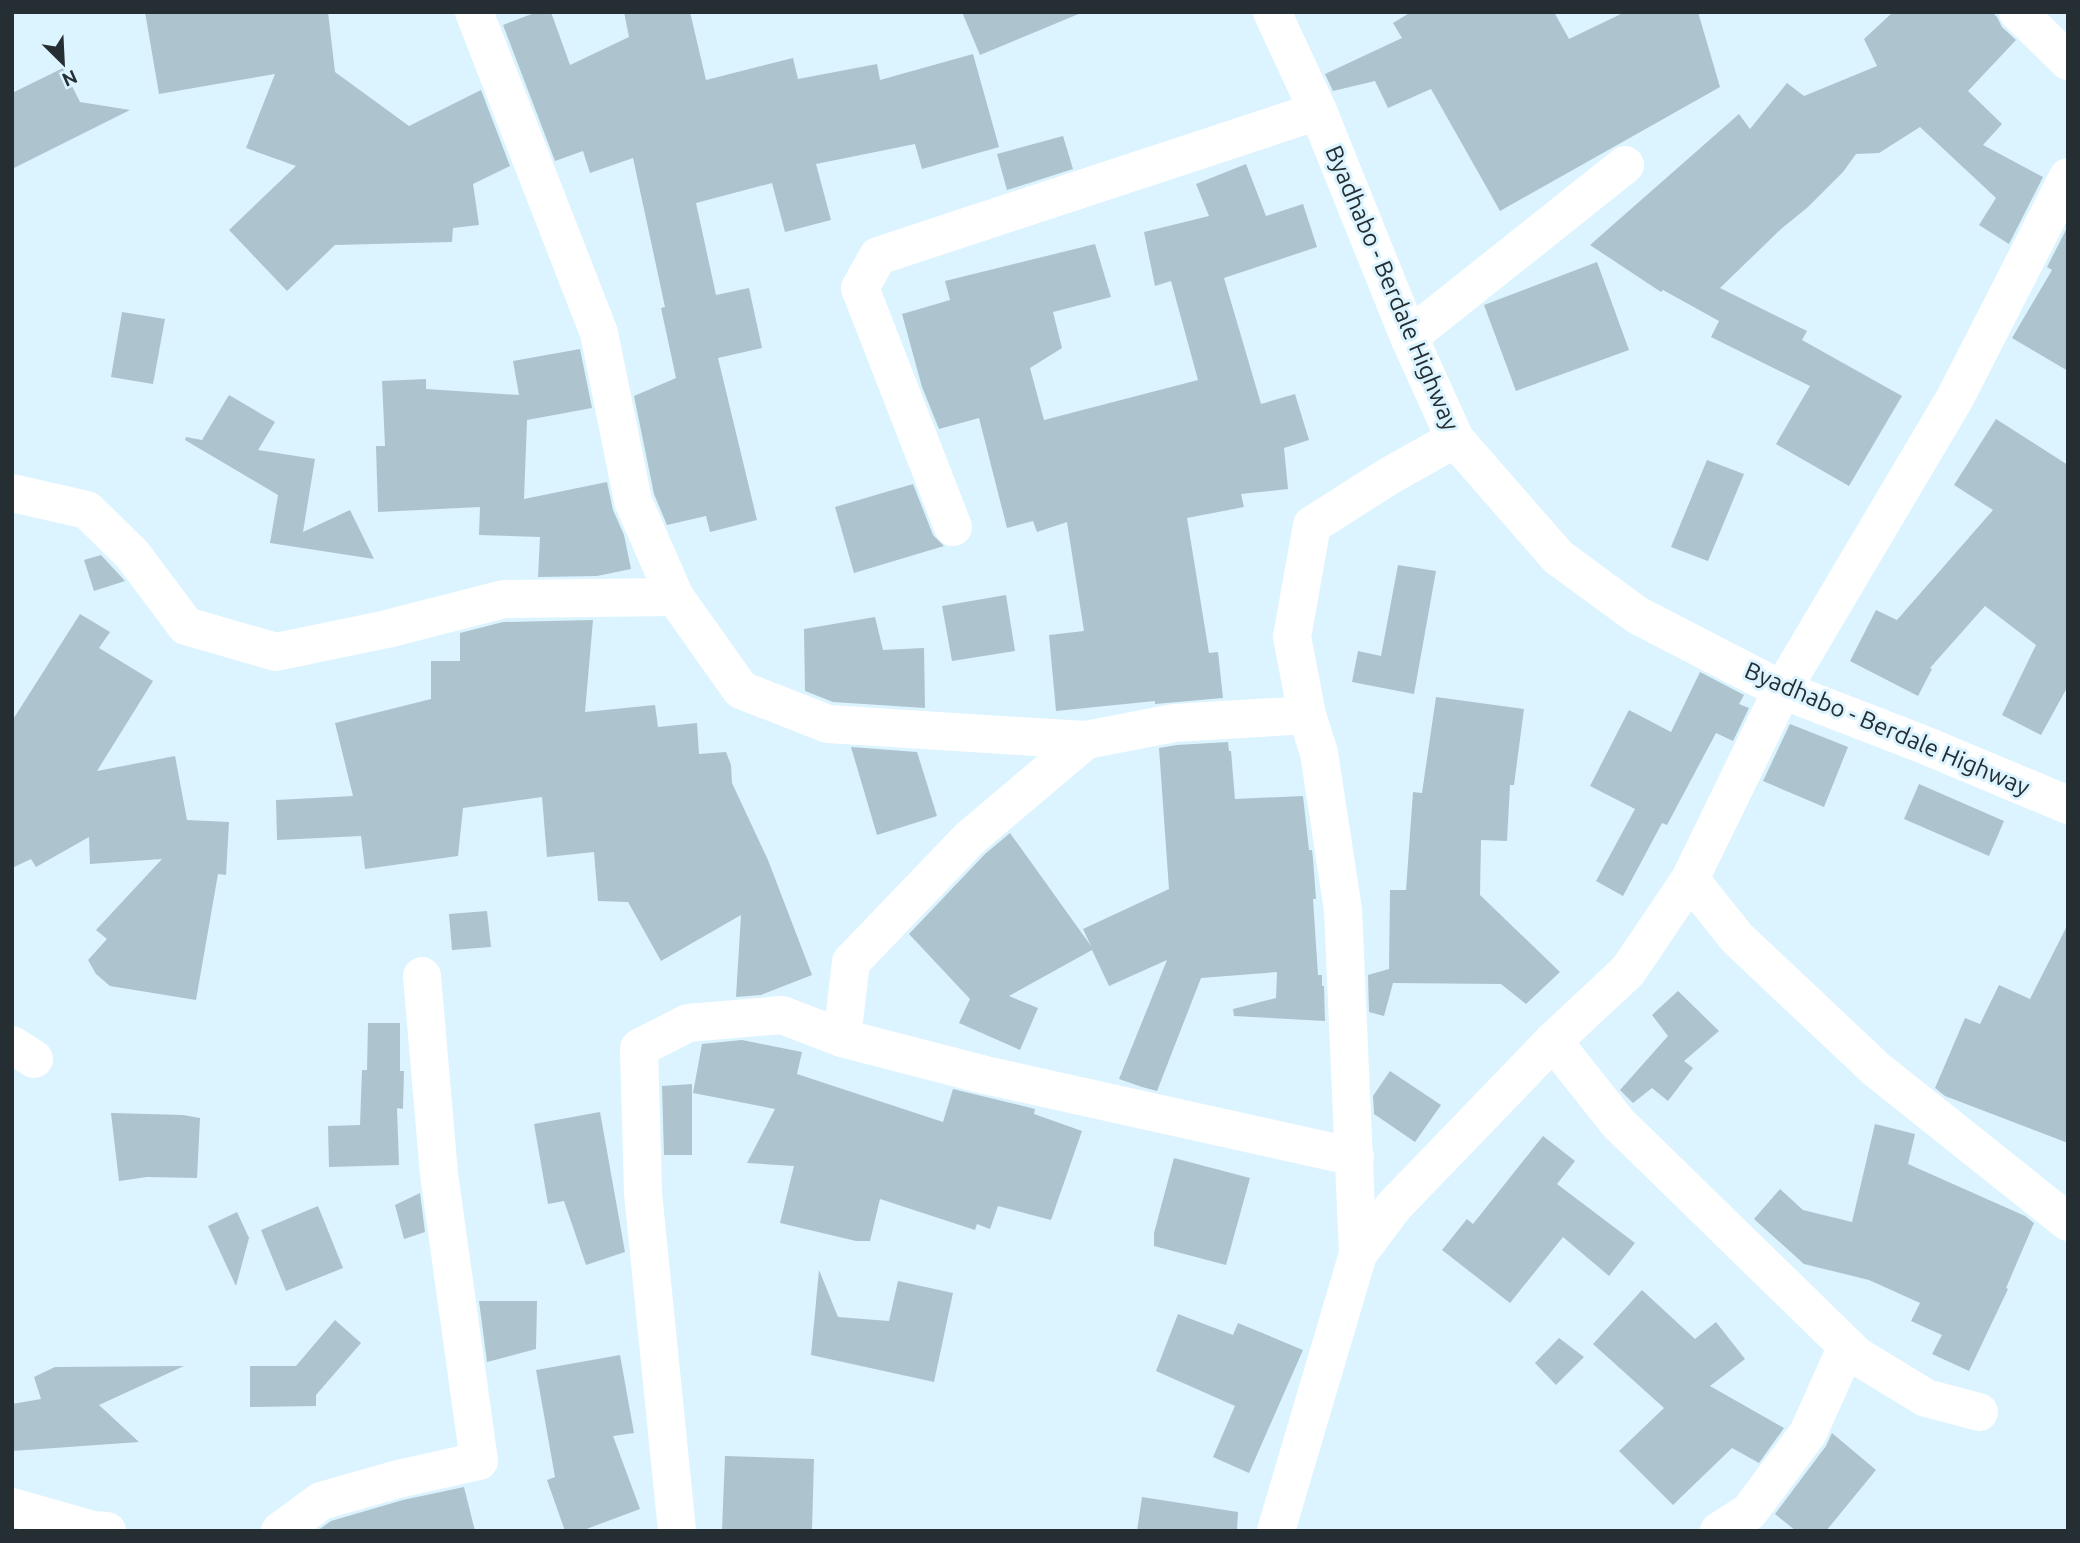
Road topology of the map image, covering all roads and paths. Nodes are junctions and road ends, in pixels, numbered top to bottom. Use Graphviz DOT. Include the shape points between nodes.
graph roads {
  1 [pos="474,12"];
  2 [pos="1272,12"];
  3 [pos="2018,12"];
  4 [pos="2068,61"];
  5 [pos="1318,111"];
  6 [pos="1625,165"];
  7 [pos="2068,177"];
  8 [pos="1409,337"];
  9 [pos="1455,439"];
  10 [pos="12,493"];
  11 [pos="953,527"];
  12 [pos="675,597"];
  13 [pos="1782,690"];
  14 [pos="1307,715"];
  15 [pos="1086,740"];
  16 [pos="2068,805"];
  17 [pos="1690,878"];
  18 [pos="422,976"];
  19 [pos="842,1038"];
  20 [pos="1553,1041"];
  21 [pos="1354,1157"];
  22 [pos="2068,1222"];
  23 [pos="1358,1254"];
  24 [pos="1847,1346"];
  25 [pos="1979,1412"];
  26 [pos="12,1507"];
  27 [pos="107,1531"];
  28 [pos="279,1531"];
  29 [pos="677,1531"];
  30 [pos="1276,1531"];
  31 [pos="1719,1531"];
  1 -- 12 [label="street" via="599,333 632,501"];
  2 -- 5 [label="street, Byadhabo - Berdale Highway"];
  3 -- 4 [label="street"];
  5 -- 8 [label="street, Byadhabo - Berdale Highway"];
  5 -- 11 [label="street" via="878,256 859,288"];
  6 -- 8 [label="street"];
  7 -- 13 [label="street" via="1955,398"];
  8 -- 9 [label="street, Byadhabo - Berdale Highway"];
  9 -- 13 [label="street, Byadhabo - Berdale Highway" via="1558,557 1637,615"];
  9 -- 14 [label="street" via="1312,525 1292,637"];
  10 -- 12 [label="street" via="87,510 132,554 186,626 276,652 504,599"];
  12 -- 15 [label="street" via="741,690 828,723"];
  13 -- 16 [label="street, Byadhabo - Berdale Highway"];
  13 -- 17 [label="street"];
  14 -- 15 [label="street" via="1174,723"];
  14 -- 21 [label="street" via="1319,752 1343,910"];
  15 -- 19 [label="street" via="970,838 851,962"];
  17 -- 20 [label="street" via="1628,971"];
  17 -- 22 [label="street" via="1737,938 1876,1069"];
  18 -- 28 [label="street" via="439,1174 480,1461 321,1501"];
  19 -- 21 [label="street" via="985,1075"];
  19 -- 29 [label="street" via="782,1015 688,1023 639,1048 643,1194"];
  20 -- 23 [label="street" via="1394,1206"];
  20 -- 24 [label="street" via="1618,1123"];
  21 -- 23 [label="street"];
  23 -- 30 [label="street"];
  24 -- 25 [label="street" via="1926,1398"];
  24 -- 31 [label="street" via="1808,1433 1749,1512"];
  26 -- 27 [label="street"];
}
